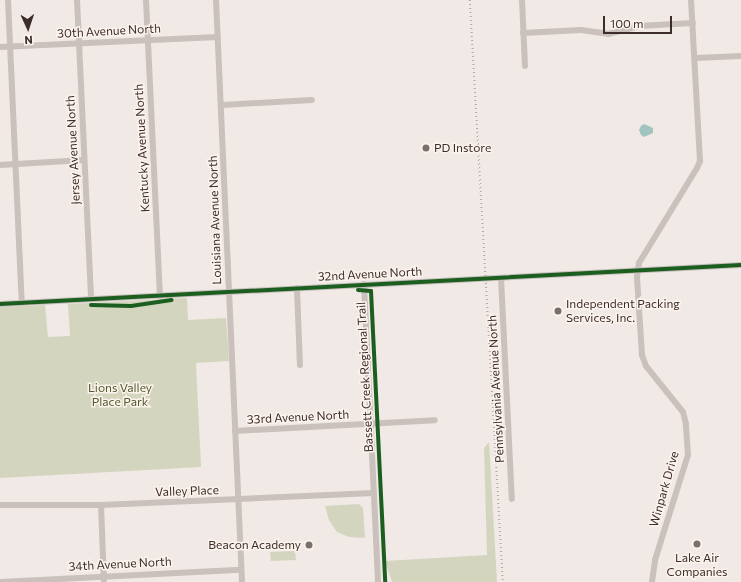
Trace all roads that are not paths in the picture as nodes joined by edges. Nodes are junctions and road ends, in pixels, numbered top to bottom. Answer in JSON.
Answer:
{"nodes":[{"id":1,"x":8,"y":0,"type":"edge"},
{"id":2,"x":77,"y":0,"type":"edge"},
{"id":3,"x":146,"y":0,"type":"edge"},
{"id":4,"x":216,"y":0,"type":"edge"},
{"id":5,"x":522,"y":0,"type":"edge"},
{"id":6,"x":692,"y":0,"type":"edge"},
{"id":7,"x":693,"y":23,"type":"junction"},
{"id":8,"x":523,"y":33,"type":"junction"},
{"id":9,"x":218,"y":37,"type":"junction"},
{"id":10,"x":148,"y":40,"type":"junction"},
{"id":11,"x":79,"y":43,"type":"junction"},
{"id":12,"x":10,"y":46,"type":"junction"},
{"id":13,"x":0,"y":47,"type":"edge"},
{"id":14,"x":741,"y":56,"type":"edge"},
{"id":15,"x":695,"y":58,"type":"junction"},
{"id":16,"x":525,"y":66,"type":"dead end"},
{"id":17,"x":312,"y":100,"type":"dead end"},
{"id":18,"x":222,"y":105,"type":"junction"},
{"id":19,"x":84,"y":160,"type":"junction"},
{"id":20,"x":16,"y":164,"type":"junction"},
{"id":21,"x":0,"y":165,"type":"edge"},
{"id":22,"x":741,"y":265,"type":"edge"},
{"id":23,"x":638,"y":270,"type":"junction"},
{"id":24,"x":501,"y":278,"type":"junction"},
{"id":25,"x":364,"y":284,"type":"junction"},
{"id":26,"x":297,"y":288,"type":"junction"},
{"id":27,"x":229,"y":292,"type":"junction"},
{"id":28,"x":160,"y":296,"type":"junction"},
{"id":29,"x":91,"y":299,"type":"junction"},
{"id":30,"x":22,"y":303,"type":"junction"},
{"id":31,"x":0,"y":304,"type":"edge"},
{"id":32,"x":300,"y":365,"type":"dead end"},
{"id":33,"x":435,"y":420,"type":"dead end"},
{"id":34,"x":371,"y":424,"type":"junction"},
{"id":35,"x":235,"y":431,"type":"junction"},
{"id":36,"x":374,"y":493,"type":"junction"},
{"id":37,"x":512,"y":499,"type":"dead end"},
{"id":38,"x":238,"y":500,"type":"junction"},
{"id":39,"x":0,"y":505,"type":"edge"},
{"id":40,"x":101,"y":505,"type":"junction"},
{"id":41,"x":241,"y":570,"type":"junction"},
{"id":42,"x":104,"y":579,"type":"edge"},
{"id":43,"x":0,"y":582,"type":"edge"},
{"id":44,"x":242,"y":582,"type":"edge"},
{"id":45,"x":378,"y":582,"type":"edge"},
{"id":46,"x":652,"y":582,"type":"edge"}],
"edges":[{"from":1,"to":12,"type":"street"},
{"from":2,"to":11,"type":"street","name":"Jersey Avenue North"},
{"from":3,"to":10,"type":"street","name":"Kentucky Avenue North"},
{"from":4,"to":9,"type":"street","name":"Louisiana Avenue North"},
{"from":5,"to":8,"type":"street"},
{"from":6,"to":7,"type":"street"},
{"from":7,"to":8,"type":"street"},
{"from":7,"to":15,"type":"street"},
{"from":8,"to":16,"type":"street"},
{"from":9,"to":10,"type":"street","name":"30th Avenue North"},
{"from":9,"to":18,"type":"street","name":"Louisiana Avenue North"},
{"from":10,"to":11,"type":"street","name":"30th Avenue North"},
{"from":10,"to":28,"type":"street","name":"Kentucky Avenue North"},
{"from":11,"to":12,"type":"street","name":"30th Avenue North"},
{"from":11,"to":19,"type":"street","name":"Jersey Avenue North"},
{"from":12,"to":13,"type":"street","name":"30th Avenue North"},
{"from":12,"to":20,"type":"street"},
{"from":14,"to":15,"type":"street"},
{"from":15,"to":23,"type":"street"},
{"from":17,"to":18,"type":"street"},
{"from":18,"to":27,"type":"street","name":"Louisiana Avenue North"},
{"from":19,"to":20,"type":"street"},
{"from":19,"to":29,"type":"street","name":"Jersey Avenue North"},
{"from":20,"to":21,"type":"street"},
{"from":20,"to":30,"type":"street"},
{"from":22,"to":23,"type":"street","name":"32nd Avenue North"},
{"from":23,"to":24,"type":"street","name":"32nd Avenue North"},
{"from":23,"to":46,"type":"street","name":"Winpark Drive"},
{"from":24,"to":25,"type":"street","name":"32nd Avenue North"},
{"from":24,"to":37,"type":"street","name":"Pennsylvania Avenue North"},
{"from":25,"to":26,"type":"street","name":"32nd Avenue North"},
{"from":25,"to":34,"type":"street"},
{"from":26,"to":27,"type":"street","name":"32nd Avenue North"},
{"from":26,"to":32,"type":"street"},
{"from":27,"to":28,"type":"street","name":"32nd Avenue North"},
{"from":27,"to":35,"type":"street","name":"Louisiana Avenue North"},
{"from":28,"to":29,"type":"street","name":"32nd Avenue North"},
{"from":29,"to":30,"type":"street","name":"32nd Avenue North"},
{"from":30,"to":31,"type":"street","name":"32nd Avenue North"},
{"from":33,"to":34,"type":"street","name":"33rd Avenue North"},
{"from":34,"to":35,"type":"street","name":"33rd Avenue North"},
{"from":34,"to":36,"type":"street"},
{"from":35,"to":38,"type":"street","name":"Louisiana Avenue North"},
{"from":36,"to":38,"type":"street","name":"Valley Place"},
{"from":36,"to":45,"type":"street"},
{"from":38,"to":40,"type":"street","name":"Valley Place"},
{"from":38,"to":41,"type":"street","name":"Louisiana Avenue North"},
{"from":39,"to":40,"type":"street","name":"Valley Place"},
{"from":40,"to":42,"type":"street"},
{"from":41,"to":42,"type":"street","name":"34th Avenue North"},
{"from":41,"to":44,"type":"street","name":"Louisiana Avenue North"},
{"from":42,"to":43,"type":"street","name":"34th Avenue North"}]}
